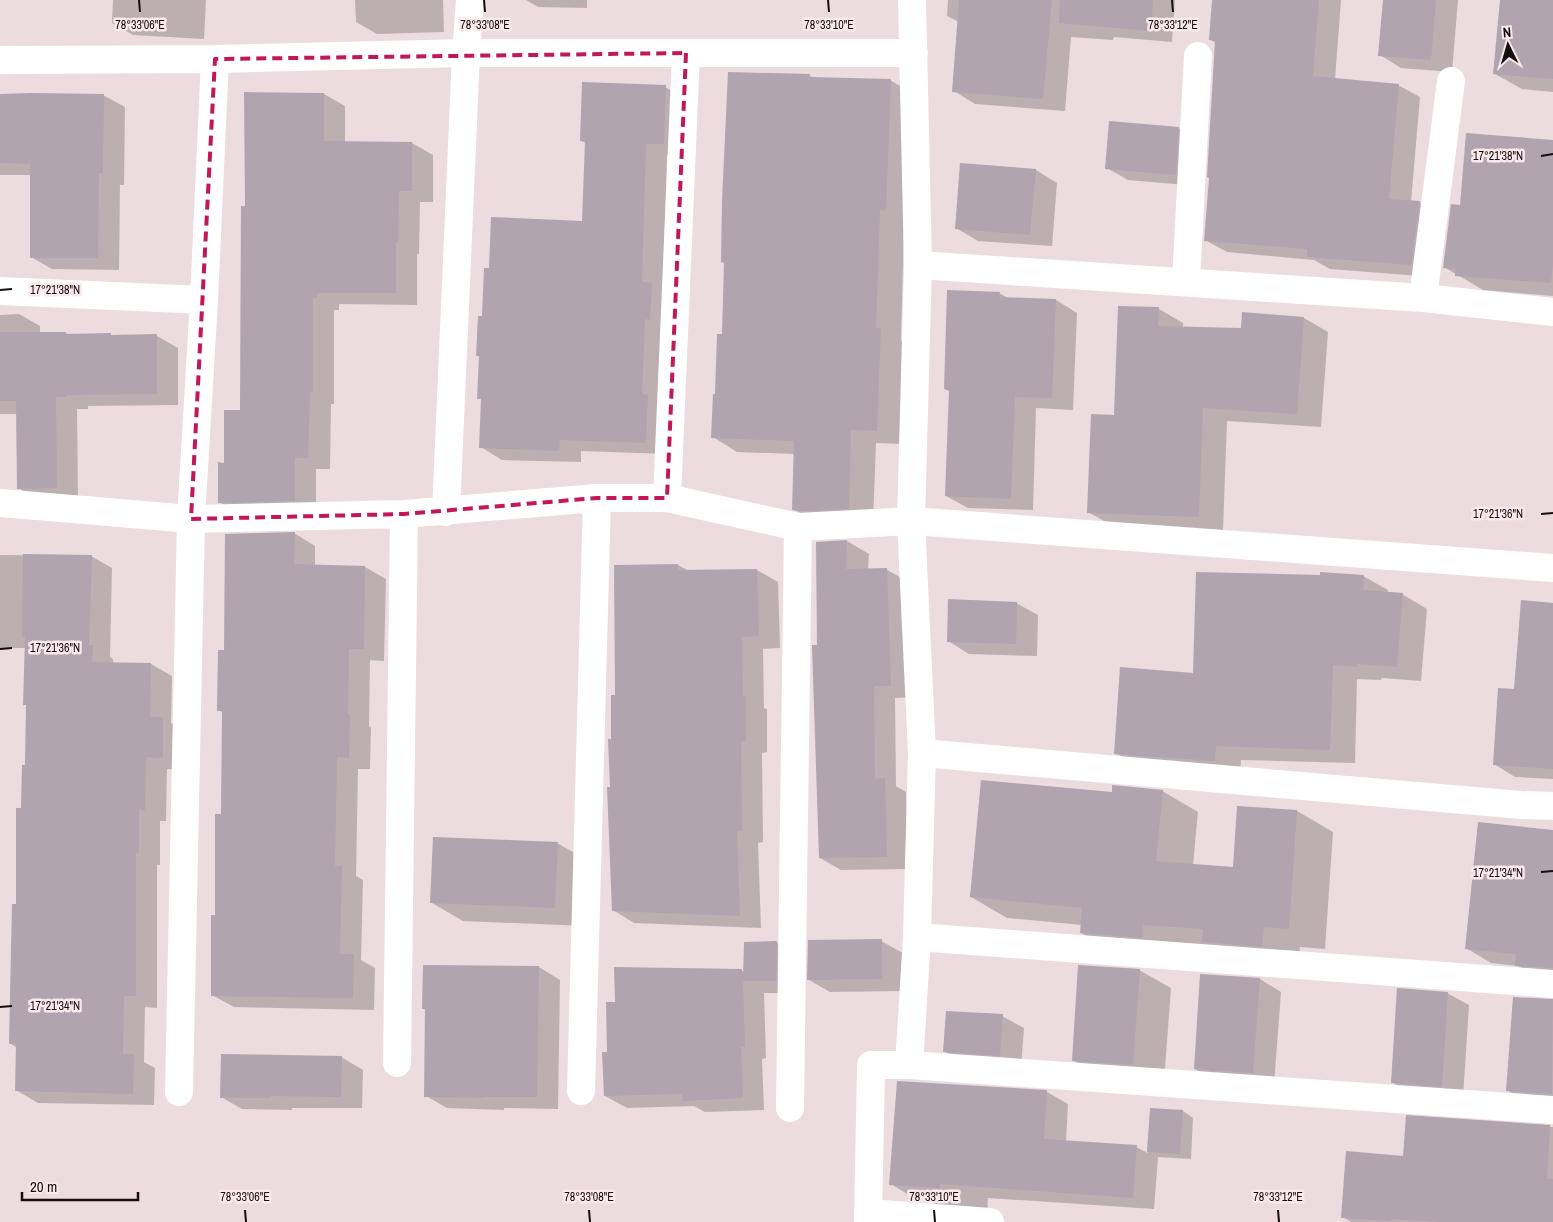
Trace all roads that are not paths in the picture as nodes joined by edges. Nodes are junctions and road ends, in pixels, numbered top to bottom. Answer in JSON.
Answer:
{"nodes":[{"id":1,"x":470,"y":0,"type":"edge"},
{"id":2,"x":912,"y":0,"type":"edge"},
{"id":3,"x":466,"y":53,"type":"junction"},
{"id":4,"x":686,"y":53,"type":"junction"},
{"id":5,"x":914,"y":53,"type":"junction"},
{"id":6,"x":1198,"y":56,"type":"dead end"},
{"id":7,"x":215,"y":59,"type":"junction"},
{"id":8,"x":0,"y":60,"type":"edge"},
{"id":9,"x":1451,"y":81,"type":"dead end"},
{"id":10,"x":918,"y":264,"type":"junction"},
{"id":11,"x":1186,"y":281,"type":"junction"},
{"id":12,"x":0,"y":291,"type":"edge"},
{"id":13,"x":1422,"y":298,"type":"junction"},
{"id":14,"x":204,"y":300,"type":"junction"},
{"id":15,"x":1553,"y":312,"type":"edge"},
{"id":16,"x":597,"y":498,"type":"junction"},
{"id":17,"x":667,"y":498,"type":"junction"},
{"id":18,"x":0,"y":503,"type":"edge"},
{"id":19,"x":446,"y":512,"type":"junction"},
{"id":20,"x":404,"y":514,"type":"junction"},
{"id":21,"x":191,"y":519,"type":"junction"},
{"id":22,"x":911,"y":521,"type":"junction"},
{"id":23,"x":798,"y":527,"type":"junction"},
{"id":24,"x":1553,"y":568,"type":"edge"},
{"id":25,"x":922,"y":753,"type":"junction"},
{"id":26,"x":1553,"y":806,"type":"edge"},
{"id":27,"x":917,"y":937,"type":"junction"},
{"id":28,"x":1553,"y":984,"type":"edge"},
{"id":29,"x":397,"y":1063,"type":"dead end"},
{"id":30,"x":909,"y":1065,"type":"junction"},
{"id":31,"x":581,"y":1091,"type":"dead end"},
{"id":32,"x":179,"y":1092,"type":"dead end"},
{"id":33,"x":790,"y":1108,"type":"dead end"},
{"id":34,"x":1553,"y":1110,"type":"edge"},
{"id":35,"x":868,"y":1218,"type":"edge"},
{"id":36,"x":990,"y":1222,"type":"edge"}],
"edges":[{"from":1,"to":3,"type":"street"},
{"from":2,"to":5,"type":"street"},
{"from":3,"to":4,"type":"street"},
{"from":3,"to":7,"type":"street"},
{"from":3,"to":19,"type":"street"},
{"from":4,"to":5,"type":"street"},
{"from":4,"to":17,"type":"street"},
{"from":5,"to":10,"type":"street"},
{"from":6,"to":11,"type":"street"},
{"from":7,"to":8,"type":"street"},
{"from":7,"to":14,"type":"street"},
{"from":9,"to":13,"type":"street"},
{"from":10,"to":11,"type":"street"},
{"from":10,"to":22,"type":"street"},
{"from":11,"to":13,"type":"street"},
{"from":12,"to":14,"type":"street"},
{"from":13,"to":15,"type":"street"},
{"from":14,"to":21,"type":"street"},
{"from":16,"to":17,"type":"street"},
{"from":16,"to":19,"type":"street"},
{"from":16,"to":31,"type":"street"},
{"from":17,"to":23,"type":"street"},
{"from":18,"to":21,"type":"street"},
{"from":19,"to":20,"type":"street"},
{"from":20,"to":21,"type":"street"},
{"from":20,"to":29,"type":"street"},
{"from":21,"to":32,"type":"street"},
{"from":22,"to":23,"type":"street"},
{"from":22,"to":24,"type":"street"},
{"from":22,"to":25,"type":"street"},
{"from":23,"to":33,"type":"street"},
{"from":25,"to":26,"type":"street"},
{"from":25,"to":27,"type":"street"},
{"from":27,"to":28,"type":"street"},
{"from":27,"to":30,"type":"street"},
{"from":30,"to":34,"type":"street"},
{"from":30,"to":35,"type":"street"},
{"from":35,"to":36,"type":"street"}]}
